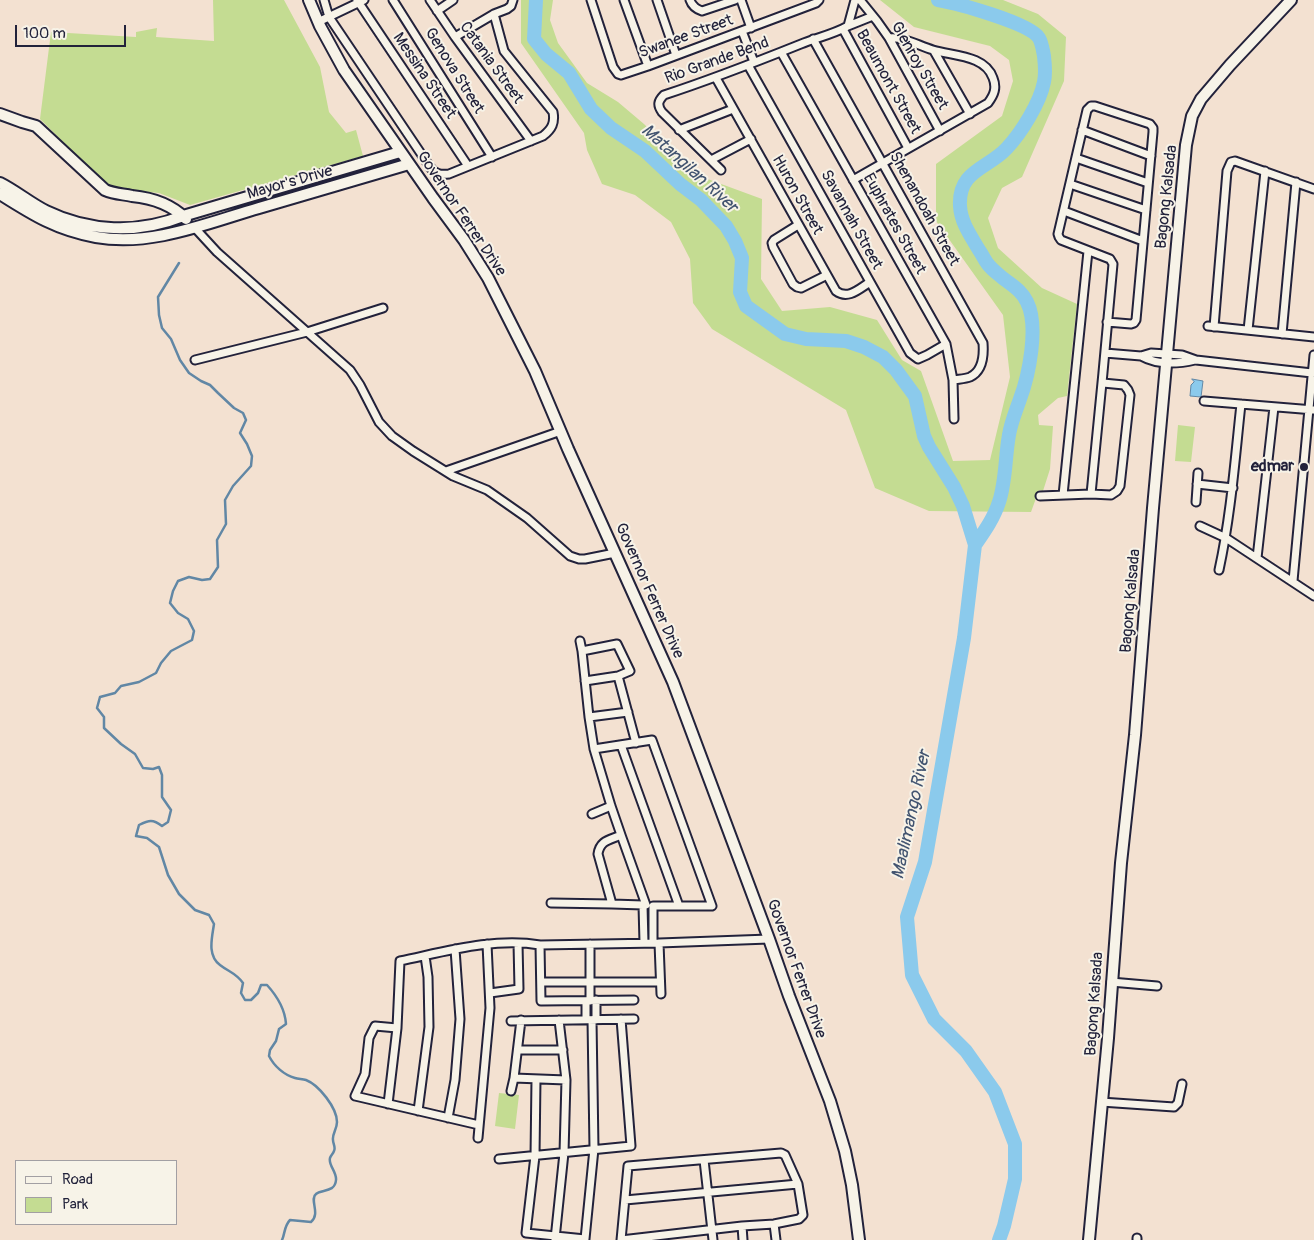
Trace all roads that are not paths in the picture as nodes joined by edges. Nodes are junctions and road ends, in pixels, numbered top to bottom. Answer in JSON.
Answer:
{"nodes":[{"id":1,"x":309,"y":0,"type":"edge"},
{"id":2,"x":324,"y":0,"type":"edge"},
{"id":3,"x":393,"y":0,"type":"edge"},
{"id":4,"x":430,"y":0,"type":"edge"},
{"id":5,"x":454,"y":0,"type":"edge"},
{"id":6,"x":513,"y":0,"type":"edge"},
{"id":7,"x":591,"y":0,"type":"edge"},
{"id":8,"x":624,"y":0,"type":"edge"},
{"id":9,"x":657,"y":0,"type":"edge"},
{"id":10,"x":690,"y":0,"type":"edge"},
{"id":11,"x":735,"y":0,"type":"edge"},
{"id":12,"x":740,"y":0,"type":"edge"},
{"id":13,"x":819,"y":0,"type":"edge"},
{"id":14,"x":855,"y":0,"type":"edge"},
{"id":15,"x":860,"y":0,"type":"edge"},
{"id":16,"x":1291,"y":0,"type":"edge"},
{"id":17,"x":360,"y":1,"type":"edge"},
{"id":18,"x":724,"y":2,"type":"edge"},
{"id":19,"x":437,"y":11,"type":"junction"},
{"id":20,"x":494,"y":14,"type":"junction"},
{"id":21,"x":873,"y":16,"type":"junction"},
{"id":22,"x":329,"y":17,"type":"junction"},
{"id":23,"x":318,"y":22,"type":"junction"},
{"id":24,"x":751,"y":28,"type":"junction"},
{"id":25,"x":845,"y":28,"type":"junction"},
{"id":26,"x":742,"y":31,"type":"junction"},
{"id":27,"x":455,"y":37,"type":"junction"},
{"id":28,"x":889,"y":38,"type":"junction"},
{"id":29,"x":813,"y":39,"type":"junction"},
{"id":30,"x":934,"y":51,"type":"junction"},
{"id":31,"x":781,"y":52,"type":"junction"},
{"id":32,"x":676,"y":55,"type":"junction"},
{"id":33,"x":751,"y":64,"type":"junction"},
{"id":34,"x":648,"y":66,"type":"junction"},
{"id":35,"x":716,"y":78,"type":"junction"},
{"id":36,"x":733,"y":109,"type":"junction"},
{"id":37,"x":0,"y":114,"type":"edge"},
{"id":38,"x":970,"y":114,"type":"junction"},
{"id":39,"x":679,"y":130,"type":"junction"},
{"id":40,"x":940,"y":130,"type":"junction"},
{"id":41,"x":1082,"y":130,"type":"junction"},
{"id":42,"x":751,"y":139,"type":"junction"},
{"id":43,"x":532,"y":141,"type":"junction"},
{"id":44,"x":908,"y":148,"type":"junction"},
{"id":45,"x":400,"y":152,"type":"junction"},
{"id":46,"x":1151,"y":156,"type":"junction"},
{"id":47,"x":492,"y":157,"type":"junction"},
{"id":48,"x":1076,"y":158,"type":"junction"},
{"id":49,"x":711,"y":160,"type":"junction"},
{"id":50,"x":882,"y":163,"type":"junction"},
{"id":51,"x":409,"y":164,"type":"junction"},
{"id":52,"x":468,"y":166,"type":"junction"},
{"id":53,"x":721,"y":170,"type":"dead end"},
{"id":54,"x":1265,"y":171,"type":"junction"},
{"id":55,"x":853,"y":180,"type":"junction"},
{"id":56,"x":1296,"y":182,"type":"junction"},
{"id":57,"x":0,"y":183,"type":"edge"},
{"id":58,"x":1148,"y":183,"type":"junction"},
{"id":59,"x":1070,"y":184,"type":"junction"},
{"id":60,"x":1314,"y":189,"type":"edge"},
{"id":61,"x":0,"y":194,"type":"edge"},
{"id":62,"x":1146,"y":210,"type":"junction"},
{"id":63,"x":1064,"y":211,"type":"junction"},
{"id":64,"x":183,"y":216,"type":"junction"},
{"id":65,"x":798,"y":225,"type":"junction"},
{"id":66,"x":194,"y":227,"type":"junction"},
{"id":67,"x":1143,"y":241,"type":"junction"},
{"id":68,"x":1088,"y":251,"type":"junction"},
{"id":69,"x":827,"y":275,"type":"junction"},
{"id":70,"x":870,"y":282,"type":"junction"},
{"id":71,"x":383,"y":308,"type":"dead end"},
{"id":72,"x":1107,"y":322,"type":"junction"},
{"id":73,"x":1248,"y":330,"type":"junction"},
{"id":74,"x":306,"y":332,"type":"junction"},
{"id":75,"x":1282,"y":334,"type":"junction"},
{"id":76,"x":1314,"y":336,"type":"edge"},
{"id":77,"x":946,"y":344,"type":"junction"},
{"id":78,"x":1105,"y":353,"type":"junction"},
{"id":79,"x":1314,"y":355,"type":"edge"},
{"id":80,"x":1167,"y":358,"type":"junction"},
{"id":81,"x":196,"y":360,"type":"dead end"},
{"id":82,"x":1312,"y":373,"type":"junction"},
{"id":83,"x":953,"y":380,"type":"junction"},
{"id":84,"x":1103,"y":383,"type":"junction"},
{"id":85,"x":1204,"y":400,"type":"dead end"},
{"id":86,"x":1241,"y":404,"type":"junction"},
{"id":87,"x":1274,"y":407,"type":"junction"},
{"id":88,"x":1311,"y":410,"type":"edge"},
{"id":89,"x":954,"y":419,"type":"dead end"},
{"id":90,"x":561,"y":432,"type":"junction"},
{"id":91,"x":446,"y":471,"type":"junction"},
{"id":92,"x":1198,"y":473,"type":"dead end"},
{"id":93,"x":1197,"y":484,"type":"junction"},
{"id":94,"x":1233,"y":488,"type":"junction"},
{"id":95,"x":1091,"y":494,"type":"junction"},
{"id":96,"x":1062,"y":495,"type":"junction"},
{"id":97,"x":1040,"y":496,"type":"dead end"},
{"id":98,"x":1196,"y":502,"type":"dead end"},
{"id":99,"x":1200,"y":526,"type":"dead end"},
{"id":100,"x":1226,"y":538,"type":"junction"},
{"id":101,"x":615,"y":553,"type":"junction"},
{"id":102,"x":1258,"y":558,"type":"junction"},
{"id":103,"x":1219,"y":570,"type":"dead end"},
{"id":104,"x":1293,"y":581,"type":"junction"},
{"id":105,"x":1314,"y":596,"type":"edge"},
{"id":106,"x":580,"y":640,"type":"dead end"},
{"id":107,"x":582,"y":651,"type":"junction"},
{"id":108,"x":618,"y":676,"type":"junction"},
{"id":109,"x":585,"y":681,"type":"junction"},
{"id":110,"x":628,"y":712,"type":"junction"},
{"id":111,"x":589,"y":717,"type":"junction"},
{"id":112,"x":636,"y":743,"type":"junction"},
{"id":113,"x":621,"y":745,"type":"junction"},
{"id":114,"x":594,"y":748,"type":"junction"},
{"id":115,"x":611,"y":806,"type":"junction"},
{"id":116,"x":592,"y":814,"type":"dead end"},
{"id":117,"x":621,"y":835,"type":"junction"},
{"id":118,"x":551,"y":903,"type":"dead end"},
{"id":119,"x":612,"y":904,"type":"junction"},
{"id":120,"x":647,"y":906,"type":"junction"},
{"id":121,"x":680,"y":906,"type":"junction"},
{"id":122,"x":769,"y":939,"type":"junction"},
{"id":123,"x":518,"y":943,"type":"junction"},
{"id":124,"x":644,"y":943,"type":"junction"},
{"id":125,"x":656,"y":943,"type":"junction"},
{"id":126,"x":487,"y":944,"type":"junction"},
{"id":127,"x":590,"y":944,"type":"junction"},
{"id":128,"x":540,"y":945,"type":"junction"},
{"id":129,"x":455,"y":949,"type":"junction"},
{"id":130,"x":425,"y":956,"type":"junction"},
{"id":131,"x":541,"y":982,"type":"junction"},
{"id":132,"x":590,"y":982,"type":"junction"},
{"id":133,"x":660,"y":982,"type":"junction"},
{"id":134,"x":1111,"y":982,"type":"junction"},
{"id":135,"x":1157,"y":986,"type":"dead end"},
{"id":136,"x":490,"y":993,"type":"junction"},
{"id":137,"x":661,"y":994,"type":"dead end"},
{"id":138,"x":591,"y":1000,"type":"junction"},
{"id":139,"x":634,"y":1000,"type":"dead end"},
{"id":140,"x":634,"y":1018,"type":"dead end"},
{"id":141,"x":621,"y":1019,"type":"junction"},
{"id":142,"x":521,"y":1020,"type":"junction"},
{"id":143,"x":559,"y":1020,"type":"junction"},
{"id":144,"x":591,"y":1020,"type":"junction"},
{"id":145,"x":511,"y":1021,"type":"dead end"},
{"id":146,"x":397,"y":1028,"type":"junction"},
{"id":147,"x":518,"y":1050,"type":"junction"},
{"id":148,"x":562,"y":1050,"type":"junction"},
{"id":149,"x":514,"y":1078,"type":"junction"},
{"id":150,"x":536,"y":1079,"type":"junction"},
{"id":151,"x":566,"y":1080,"type":"junction"},
{"id":152,"x":1182,"y":1084,"type":"dead end"},
{"id":153,"x":511,"y":1091,"type":"dead end"},
{"id":154,"x":1101,"y":1102,"type":"junction"},
{"id":155,"x":388,"y":1104,"type":"junction"},
{"id":156,"x":418,"y":1111,"type":"junction"},
{"id":157,"x":448,"y":1118,"type":"junction"},
{"id":158,"x":479,"y":1125,"type":"junction"},
{"id":159,"x":478,"y":1138,"type":"dead end"},
{"id":160,"x":594,"y":1149,"type":"junction"},
{"id":161,"x":564,"y":1152,"type":"junction"},
{"id":162,"x":534,"y":1156,"type":"junction"},
{"id":163,"x":499,"y":1159,"type":"dead end"},
{"id":164,"x":704,"y":1160,"type":"junction"},
{"id":165,"x":798,"y":1184,"type":"junction"},
{"id":166,"x":708,"y":1193,"type":"junction"},
{"id":167,"x":625,"y":1200,"type":"junction"},
{"id":168,"x":774,"y":1224,"type":"junction"},
{"id":169,"x":742,"y":1226,"type":"junction"},
{"id":170,"x":713,"y":1230,"type":"junction"},
{"id":171,"x":525,"y":1237,"type":"edge"},
{"id":172,"x":682,"y":1237,"type":"edge"},
{"id":173,"x":555,"y":1238,"type":"edge"},
{"id":174,"x":649,"y":1238,"type":"edge"},
{"id":175,"x":585,"y":1239,"type":"edge"},
{"id":176,"x":714,"y":1240,"type":"edge"},
{"id":177,"x":743,"y":1240,"type":"edge"},
{"id":178,"x":776,"y":1240,"type":"edge"},
{"id":179,"x":859,"y":1240,"type":"edge"},
{"id":180,"x":1089,"y":1240,"type":"edge"}],
"edges":[{"from":1,"to":23,"type":"street","name":"Governor Ferrer Drive"},
{"from":2,"to":22,"type":"street"},
{"from":3,"to":47,"type":"street","name":"Genova Street"},
{"from":4,"to":19,"type":"street","name":"Catania Street"},
{"from":5,"to":19,"type":"street"},
{"from":6,"to":20,"type":"street"},
{"from":7,"to":34,"type":"street","name":"Swanee Street"},
{"from":8,"to":34,"type":"street"},
{"from":9,"to":32,"type":"street"},
{"from":10,"to":18,"type":"street"},
{"from":11,"to":18,"type":"street"},
{"from":12,"to":24,"type":"street"},
{"from":13,"to":24,"type":"street","name":"Swanee Street"},
{"from":14,"to":25,"type":"street"},
{"from":15,"to":21,"type":"street"},
{"from":16,"to":80,"type":"street","name":"Bagong Kalsada"},
{"from":17,"to":22,"type":"street"},
{"from":17,"to":52,"type":"street","name":"Messina Street"},
{"from":19,"to":27,"type":"street","name":"Catania Street"},
{"from":20,"to":27,"type":"street"},
{"from":20,"to":43,"type":"street"},
{"from":21,"to":25,"type":"street","name":"Rio Grande Bend"},
{"from":21,"to":28,"type":"street","name":"Glenroy Street"},
{"from":22,"to":23,"type":"street"},
{"from":22,"to":52,"type":"street"},
{"from":23,"to":45,"type":"street","name":"Governor Ferrer Drive"},
{"from":24,"to":26,"type":"street","name":"Swanee Street"},
{"from":25,"to":29,"type":"street","name":"Rio Grande Bend"},
{"from":25,"to":44,"type":"street","name":"Beaumont Street"},
{"from":26,"to":32,"type":"street","name":"Swanee Street"},
{"from":26,"to":33,"type":"street","name":"Savannah Street"},
{"from":27,"to":43,"type":"street","name":"Catania Street"},
{"from":28,"to":30,"type":"street"},
{"from":28,"to":40,"type":"street","name":"Glenroy Street"},
{"from":29,"to":31,"type":"street","name":"Rio Grande Bend"},
{"from":29,"to":50,"type":"street","name":"Shenandoah Street"},
{"from":30,"to":38,"type":"street"},
{"from":30,"to":38,"type":"street"},
{"from":31,"to":33,"type":"street","name":"Rio Grande Bend"},
{"from":31,"to":55,"type":"street","name":"Euphrates Street"},
{"from":32,"to":34,"type":"street","name":"Swanee Street"},
{"from":33,"to":35,"type":"street","name":"Rio Grande Bend"},
{"from":33,"to":70,"type":"street","name":"Savannah Street"},
{"from":35,"to":36,"type":"street","name":"Huron Street"},
{"from":35,"to":39,"type":"street","name":"Rio Grande Bend"},
{"from":36,"to":39,"type":"street"},
{"from":36,"to":42,"type":"street","name":"Huron Street"},
{"from":37,"to":64,"type":"street"},
{"from":38,"to":40,"type":"street"},
{"from":39,"to":49,"type":"street","name":"Rio Grande Bend"},
{"from":40,"to":44,"type":"street"},
{"from":41,"to":46,"type":"street"},
{"from":41,"to":46,"type":"street"},
{"from":41,"to":48,"type":"street"},
{"from":42,"to":49,"type":"street"},
{"from":42,"to":65,"type":"street","name":"Huron Street"},
{"from":43,"to":47,"type":"street"},
{"from":44,"to":50,"type":"street"},
{"from":45,"to":51,"type":"street","name":"Governor Ferrer Drive"},
{"from":45,"to":64,"type":"street","name":"Mayor's Drive"},
{"from":46,"to":58,"type":"street"},
{"from":47,"to":52,"type":"street"},
{"from":48,"to":58,"type":"street"},
{"from":48,"to":59,"type":"street"},
{"from":49,"to":53,"type":"street","name":"Rio Grande Bend"},
{"from":50,"to":55,"type":"street"},
{"from":50,"to":83,"type":"street","name":"Shenandoah Street"},
{"from":51,"to":66,"type":"street","name":"Mayor's Drive"},
{"from":51,"to":90,"type":"street","name":"Governor Ferrer Drive"},
{"from":54,"to":56,"type":"street"},
{"from":54,"to":73,"type":"street"},
{"from":54,"to":73,"type":"street"},
{"from":55,"to":77,"type":"street","name":"Euphrates Street"},
{"from":56,"to":60,"type":"street"},
{"from":56,"to":75,"type":"street"},
{"from":57,"to":64,"type":"street","name":"Mayor's Drive"},
{"from":58,"to":62,"type":"street"},
{"from":59,"to":62,"type":"street"},
{"from":59,"to":63,"type":"street"},
{"from":61,"to":66,"type":"street","name":"Mayor's Drive"},
{"from":62,"to":67,"type":"street"},
{"from":63,"to":67,"type":"street"},
{"from":63,"to":68,"type":"street"},
{"from":64,"to":66,"type":"street"},
{"from":65,"to":69,"type":"street","name":"Huron Street"},
{"from":65,"to":69,"type":"street"},
{"from":66,"to":74,"type":"street"},
{"from":67,"to":72,"type":"street"},
{"from":68,"to":72,"type":"street"},
{"from":68,"to":96,"type":"street"},
{"from":69,"to":70,"type":"street","name":"Huron Street"},
{"from":70,"to":77,"type":"street","name":"Savannah Street"},
{"from":71,"to":74,"type":"street"},
{"from":72,"to":78,"type":"street"},
{"from":73,"to":75,"type":"street"},
{"from":74,"to":81,"type":"street"},
{"from":74,"to":91,"type":"street"},
{"from":75,"to":76,"type":"street"},
{"from":77,"to":83,"type":"street","name":"Euphrates Street"},
{"from":78,"to":80,"type":"street"},
{"from":78,"to":84,"type":"street"},
{"from":79,"to":82,"type":"street"},
{"from":80,"to":82,"type":"street"},
{"from":80,"to":134,"type":"street","name":"Bagong Kalsada"},
{"from":82,"to":88,"type":"street"},
{"from":83,"to":89,"type":"street","name":"Euphrates Street"},
{"from":84,"to":95,"type":"street"},
{"from":84,"to":95,"type":"street"},
{"from":85,"to":86,"type":"street"},
{"from":86,"to":87,"type":"street"},
{"from":86,"to":94,"type":"street"},
{"from":87,"to":88,"type":"street"},
{"from":87,"to":102,"type":"street"},
{"from":88,"to":104,"type":"street"},
{"from":90,"to":91,"type":"street"},
{"from":90,"to":101,"type":"street","name":"Governor Ferrer Drive"},
{"from":91,"to":101,"type":"street"},
{"from":92,"to":93,"type":"street"},
{"from":93,"to":94,"type":"street"},
{"from":93,"to":98,"type":"street"},
{"from":94,"to":100,"type":"street"},
{"from":95,"to":96,"type":"street"},
{"from":96,"to":97,"type":"street"},
{"from":99,"to":100,"type":"street"},
{"from":100,"to":102,"type":"street"},
{"from":100,"to":103,"type":"street"},
{"from":101,"to":122,"type":"street","name":"Governor Ferrer Drive"},
{"from":102,"to":104,"type":"street"},
{"from":104,"to":105,"type":"street"},
{"from":106,"to":107,"type":"street"},
{"from":107,"to":108,"type":"street"},
{"from":107,"to":109,"type":"street"},
{"from":108,"to":109,"type":"street"},
{"from":108,"to":110,"type":"street"},
{"from":109,"to":111,"type":"street"},
{"from":110,"to":111,"type":"street"},
{"from":110,"to":112,"type":"street"},
{"from":111,"to":114,"type":"street"},
{"from":112,"to":113,"type":"street"},
{"from":112,"to":121,"type":"street"},
{"from":113,"to":114,"type":"street"},
{"from":113,"to":121,"type":"street"},
{"from":114,"to":115,"type":"street"},
{"from":115,"to":116,"type":"street"},
{"from":115,"to":117,"type":"street"},
{"from":117,"to":119,"type":"street"},
{"from":117,"to":120,"type":"street"},
{"from":118,"to":119,"type":"street"},
{"from":119,"to":120,"type":"street"},
{"from":120,"to":121,"type":"street"},
{"from":120,"to":124,"type":"street"},
{"from":120,"to":125,"type":"street"},
{"from":122,"to":125,"type":"street"},
{"from":122,"to":179,"type":"street","name":"Governor Ferrer Drive"},
{"from":123,"to":126,"type":"street"},
{"from":123,"to":128,"type":"street"},
{"from":123,"to":136,"type":"street"},
{"from":124,"to":125,"type":"street"},
{"from":124,"to":127,"type":"street"},
{"from":125,"to":133,"type":"street"},
{"from":126,"to":129,"type":"street"},
{"from":126,"to":136,"type":"street"},
{"from":127,"to":128,"type":"street"},
{"from":127,"to":132,"type":"street"},
{"from":128,"to":131,"type":"street"},
{"from":129,"to":130,"type":"street"},
{"from":129,"to":157,"type":"street"},
{"from":130,"to":146,"type":"street"},
{"from":130,"to":156,"type":"street"},
{"from":131,"to":132,"type":"street"},
{"from":131,"to":138,"type":"street"},
{"from":132,"to":133,"type":"street"},
{"from":132,"to":138,"type":"street"},
{"from":133,"to":137,"type":"street"},
{"from":134,"to":135,"type":"street"},
{"from":134,"to":154,"type":"street","name":"Bagong Kalsada"},
{"from":136,"to":158,"type":"street"},
{"from":138,"to":139,"type":"street"},
{"from":138,"to":144,"type":"street"},
{"from":140,"to":141,"type":"street"},
{"from":141,"to":144,"type":"street"},
{"from":141,"to":160,"type":"street"},
{"from":142,"to":143,"type":"street"},
{"from":142,"to":145,"type":"street"},
{"from":142,"to":147,"type":"street"},
{"from":143,"to":144,"type":"street"},
{"from":143,"to":148,"type":"street"},
{"from":144,"to":160,"type":"street"},
{"from":146,"to":155,"type":"street"},
{"from":146,"to":155,"type":"street"},
{"from":147,"to":148,"type":"street"},
{"from":147,"to":149,"type":"street"},
{"from":148,"to":151,"type":"street"},
{"from":149,"to":150,"type":"street"},
{"from":149,"to":153,"type":"street"},
{"from":150,"to":151,"type":"street"},
{"from":150,"to":162,"type":"street"},
{"from":151,"to":161,"type":"street"},
{"from":152,"to":154,"type":"street"},
{"from":154,"to":180,"type":"street","name":"Bagong Kalsada"},
{"from":155,"to":156,"type":"street"},
{"from":156,"to":157,"type":"street"},
{"from":157,"to":158,"type":"street"},
{"from":158,"to":159,"type":"street"},
{"from":160,"to":161,"type":"street"},
{"from":160,"to":175,"type":"street"},
{"from":161,"to":162,"type":"street"},
{"from":161,"to":173,"type":"street"},
{"from":162,"to":163,"type":"street"},
{"from":162,"to":171,"type":"street"},
{"from":164,"to":165,"type":"street"},
{"from":164,"to":166,"type":"street"},
{"from":164,"to":167,"type":"street"},
{"from":165,"to":166,"type":"street"},
{"from":165,"to":168,"type":"street"},
{"from":166,"to":167,"type":"street"},
{"from":166,"to":170,"type":"street"},
{"from":167,"to":174,"type":"street"},
{"from":168,"to":169,"type":"street"},
{"from":168,"to":178,"type":"street"},
{"from":169,"to":170,"type":"street"},
{"from":169,"to":177,"type":"street"},
{"from":170,"to":172,"type":"street"},
{"from":170,"to":176,"type":"street"},
{"from":171,"to":173,"type":"street"},
{"from":172,"to":174,"type":"street"},
{"from":173,"to":175,"type":"street"}]}
